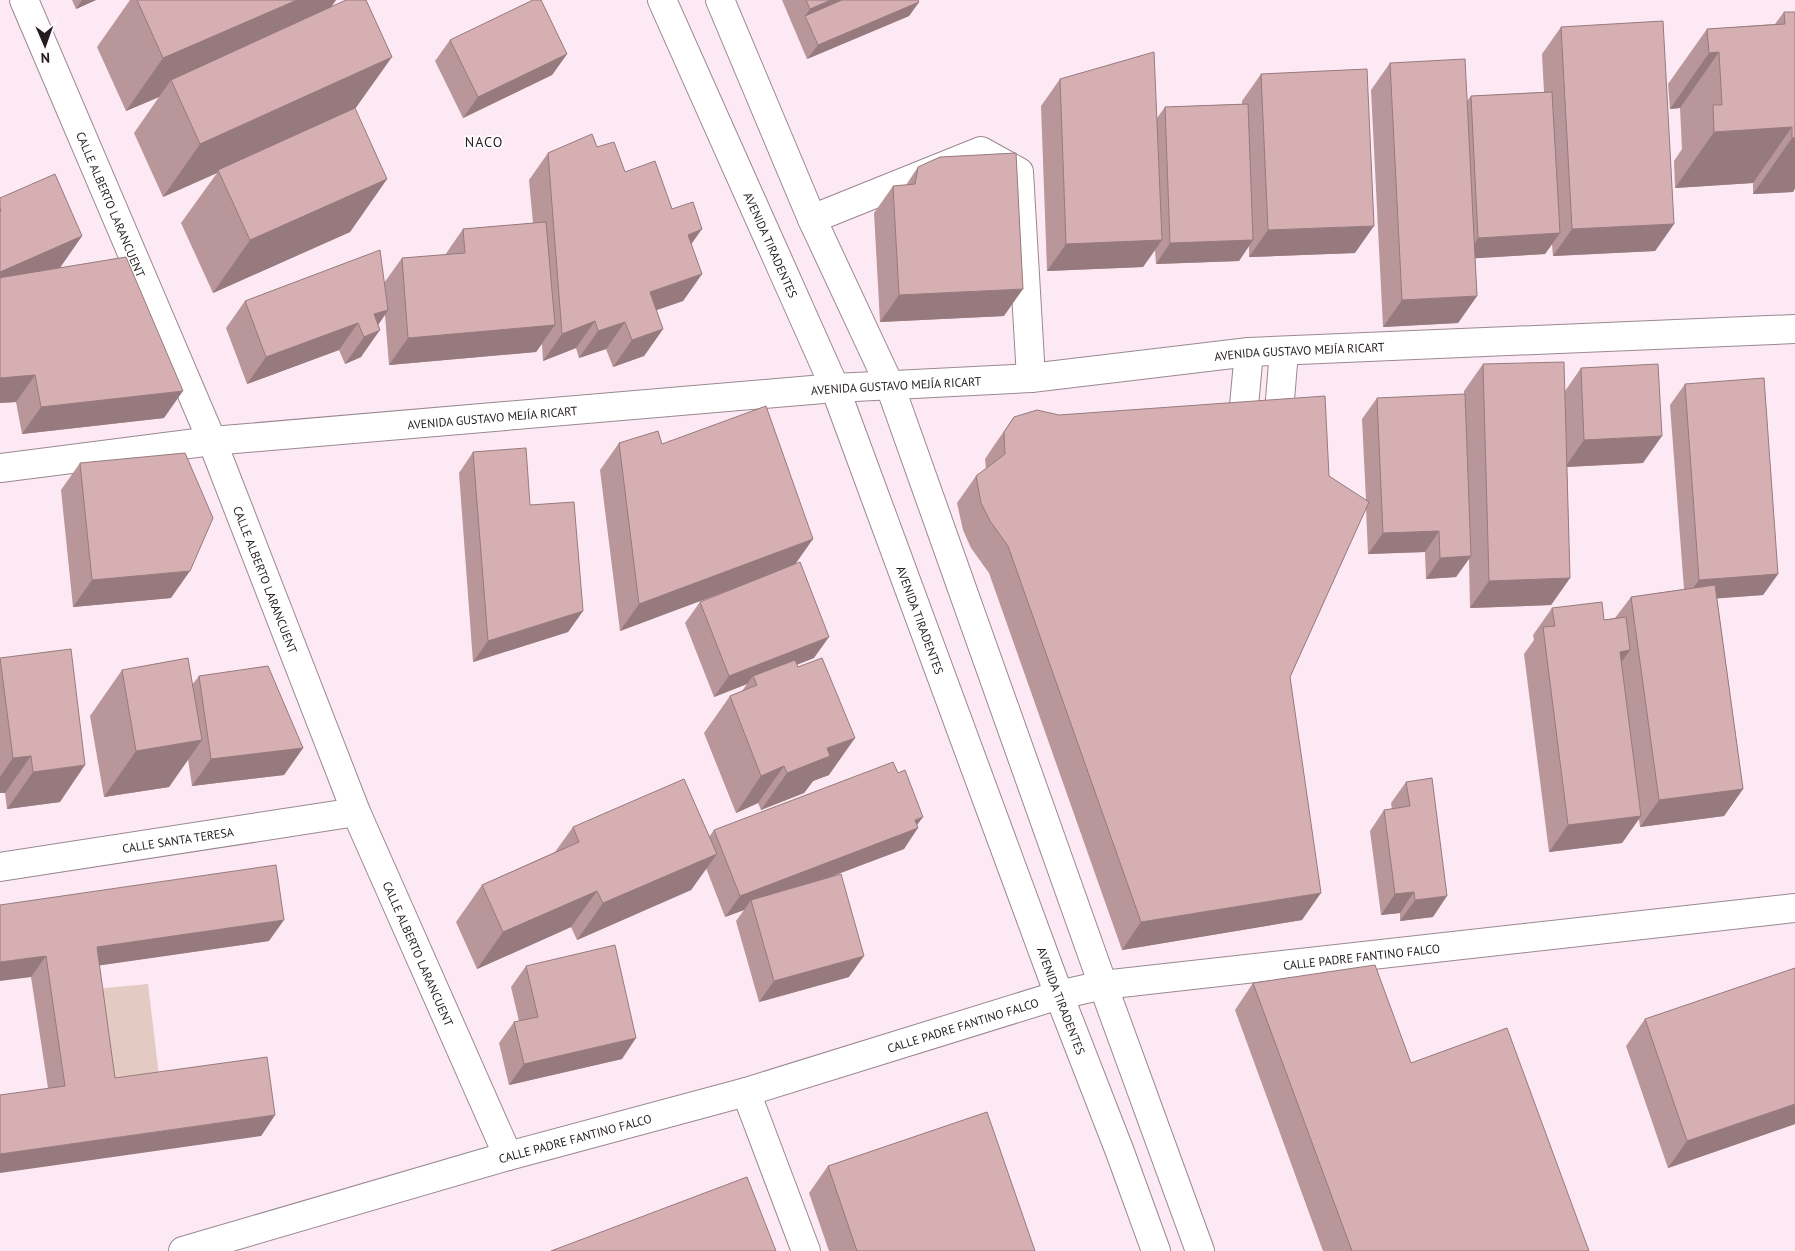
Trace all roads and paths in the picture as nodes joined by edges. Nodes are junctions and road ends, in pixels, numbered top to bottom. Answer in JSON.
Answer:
{"nodes":[{"id":1,"x":24,"y":0,"type":"edge"},
{"id":2,"x":662,"y":0,"type":"edge"},
{"id":3,"x":720,"y":0,"type":"edge"},
{"id":4,"x":812,"y":219,"type":"junction"},
{"id":5,"x":1795,"y":329,"type":"edge"},
{"id":6,"x":1284,"y":351,"type":"junction"},
{"id":7,"x":1249,"y":352,"type":"junction"},
{"id":8,"x":1031,"y":378,"type":"junction"},
{"id":9,"x":890,"y":386,"type":"junction"},
{"id":10,"x":835,"y":388,"type":"junction"},
{"id":11,"x":1278,"y":424,"type":"edge"},
{"id":12,"x":1242,"y":427,"type":"edge"},
{"id":13,"x":212,"y":441,"type":"junction"},
{"id":14,"x":0,"y":468,"type":"edge"},
{"id":15,"x":356,"y":812,"type":"junction"},
{"id":16,"x":0,"y":867,"type":"edge"},
{"id":17,"x":1795,"y":908,"type":"edge"},
{"id":18,"x":1102,"y":985,"type":"junction"},
{"id":19,"x":1059,"y":995,"type":"junction"},
{"id":20,"x":746,"y":1092,"type":"junction"},
{"id":21,"x":508,"y":1156,"type":"junction"},
{"id":22,"x":211,"y":1247,"type":"edge"},
{"id":23,"x":183,"y":1251,"type":"edge"},
{"id":24,"x":806,"y":1251,"type":"edge"},
{"id":25,"x":1156,"y":1251,"type":"edge"},
{"id":26,"x":1200,"y":1251,"type":"edge"}],
"edges":[{"from":1,"to":13,"type":"street","name":"CALLE ALBERTO LARANCUENT"},
{"from":2,"to":10,"type":"street","name":"AVENIDA TIRADENTES"},
{"from":3,"to":4,"type":"street"},
{"from":4,"to":8,"type":"street"},
{"from":4,"to":9,"type":"street"},
{"from":5,"to":6,"type":"street","name":"AVENIDA GUSTAVO MEJÍA RICART"},
{"from":6,"to":7,"type":"street","name":"AVENIDA GUSTAVO MEJÍA RICART"},
{"from":6,"to":11,"type":"street"},
{"from":7,"to":8,"type":"street","name":"AVENIDA GUSTAVO MEJÍA RICART"},
{"from":7,"to":12,"type":"street"},
{"from":8,"to":9,"type":"street","name":"AVENIDA GUSTAVO MEJÍA RICART"},
{"from":9,"to":10,"type":"street","name":"AVENIDA GUSTAVO MEJÍA RICART"},
{"from":9,"to":18,"type":"street"},
{"from":10,"to":13,"type":"street","name":"AVENIDA GUSTAVO MEJÍA RICART"},
{"from":10,"to":19,"type":"street","name":"AVENIDA TIRADENTES"},
{"from":13,"to":14,"type":"street","name":"AVENIDA GUSTAVO MEJÍA RICART"},
{"from":13,"to":15,"type":"street","name":"CALLE ALBERTO LARANCUENT"},
{"from":15,"to":16,"type":"street","name":"CALLE SANTA TERESA"},
{"from":15,"to":21,"type":"street","name":"CALLE ALBERTO LARANCUENT"},
{"from":17,"to":18,"type":"street","name":"CALLE PADRE FANTINO FALCO"},
{"from":18,"to":19,"type":"street","name":"CALLE PADRE FANTINO FALCO"},
{"from":18,"to":26,"type":"street"},
{"from":19,"to":20,"type":"street","name":"CALLE PADRE FANTINO FALCO"},
{"from":19,"to":25,"type":"street","name":"AVENIDA TIRADENTES"},
{"from":20,"to":21,"type":"street","name":"CALLE PADRE FANTINO FALCO"},
{"from":20,"to":24,"type":"street"},
{"from":21,"to":22,"type":"street","name":"CALLE PADRE FANTINO FALCO"},
{"from":22,"to":23,"type":"street","name":"CALLE PADRE FANTINO FALCO"}]}
